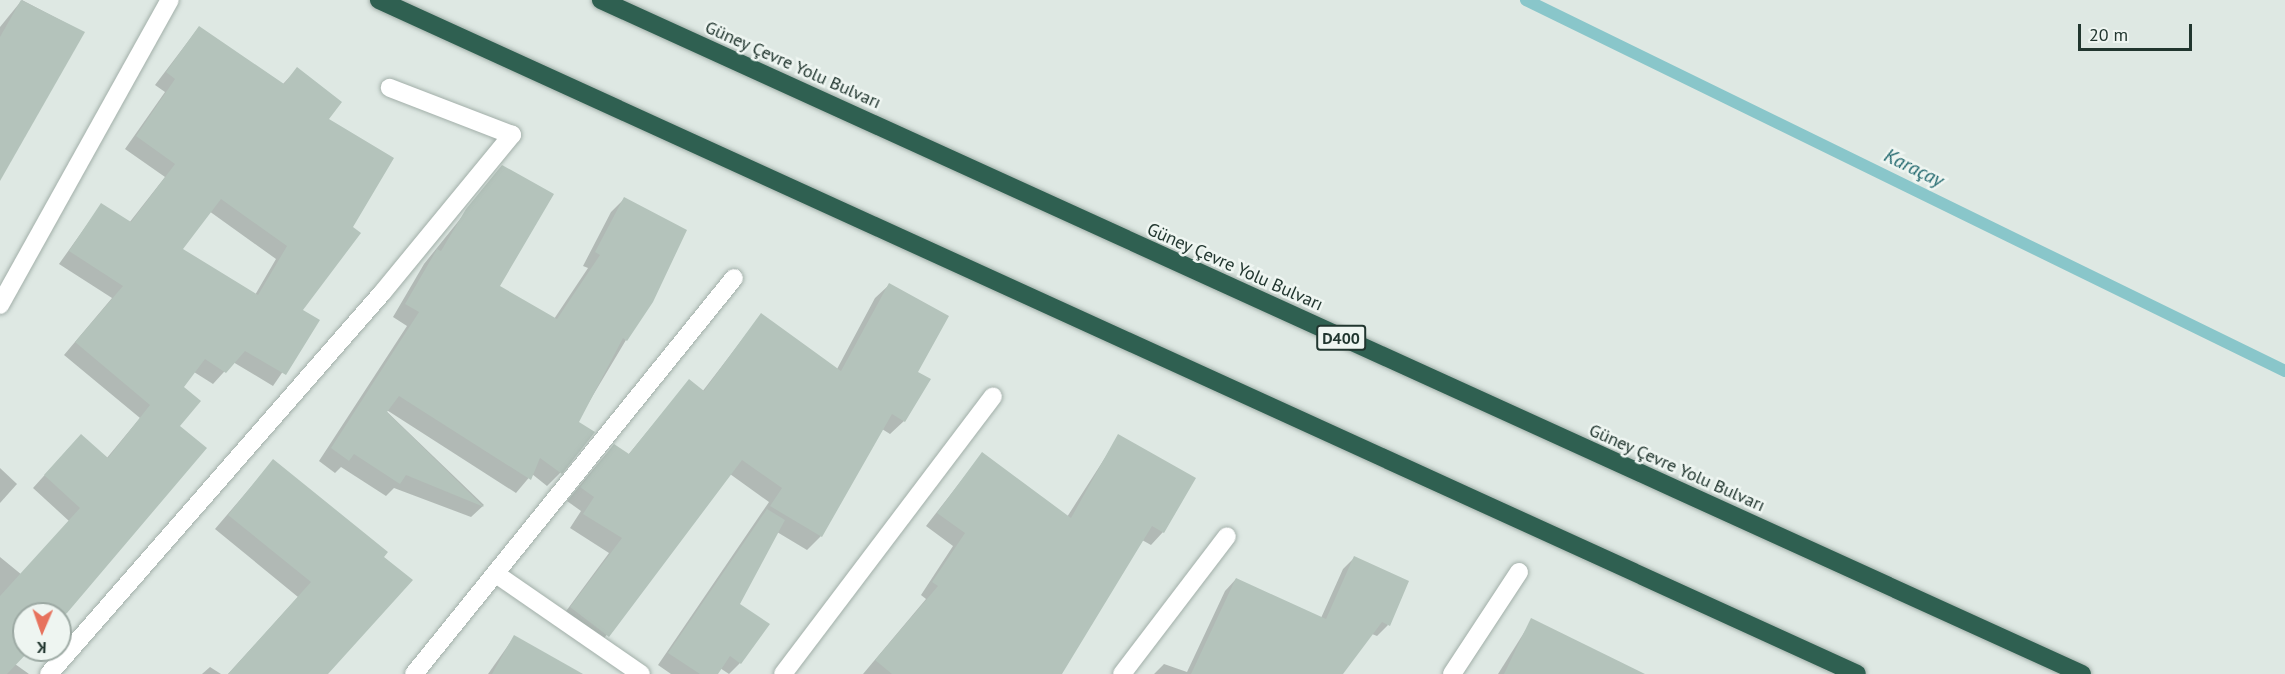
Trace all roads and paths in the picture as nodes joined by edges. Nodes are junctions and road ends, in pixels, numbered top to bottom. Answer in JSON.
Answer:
{"nodes":[{"id":1,"x":170,"y":0,"type":"edge"},
{"id":2,"x":379,"y":0,"type":"edge"},
{"id":3,"x":601,"y":0,"type":"edge"},
{"id":4,"x":390,"y":88,"type":"dead end"},
{"id":5,"x":734,"y":278,"type":"dead end"},
{"id":6,"x":0,"y":305,"type":"edge"},
{"id":7,"x":993,"y":396,"type":"dead end"},
{"id":8,"x":1227,"y":536,"type":"dead end"},
{"id":9,"x":1519,"y":572,"type":"dead end"},
{"id":10,"x":496,"y":574,"type":"junction"},
{"id":11,"x":49,"y":674,"type":"edge"},
{"id":12,"x":414,"y":674,"type":"edge"},
{"id":13,"x":641,"y":674,"type":"edge"},
{"id":14,"x":783,"y":674,"type":"edge"},
{"id":15,"x":1122,"y":674,"type":"edge"},
{"id":16,"x":1452,"y":674,"type":"edge"},
{"id":17,"x":1857,"y":674,"type":"edge"},
{"id":18,"x":2082,"y":674,"type":"edge"}],
"edges":[{"from":1,"to":6,"type":"street"},
{"from":2,"to":17,"type":"highway"},
{"from":3,"to":18,"type":"highway","name":"Güney Çevre Yolu Bulvarı","number":"D400"},
{"from":4,"to":11,"type":"street"},
{"from":5,"to":10,"type":"street"},
{"from":7,"to":14,"type":"street"},
{"from":8,"to":15,"type":"street"},
{"from":9,"to":16,"type":"street"},
{"from":10,"to":12,"type":"street"},
{"from":10,"to":13,"type":"street"}]}
